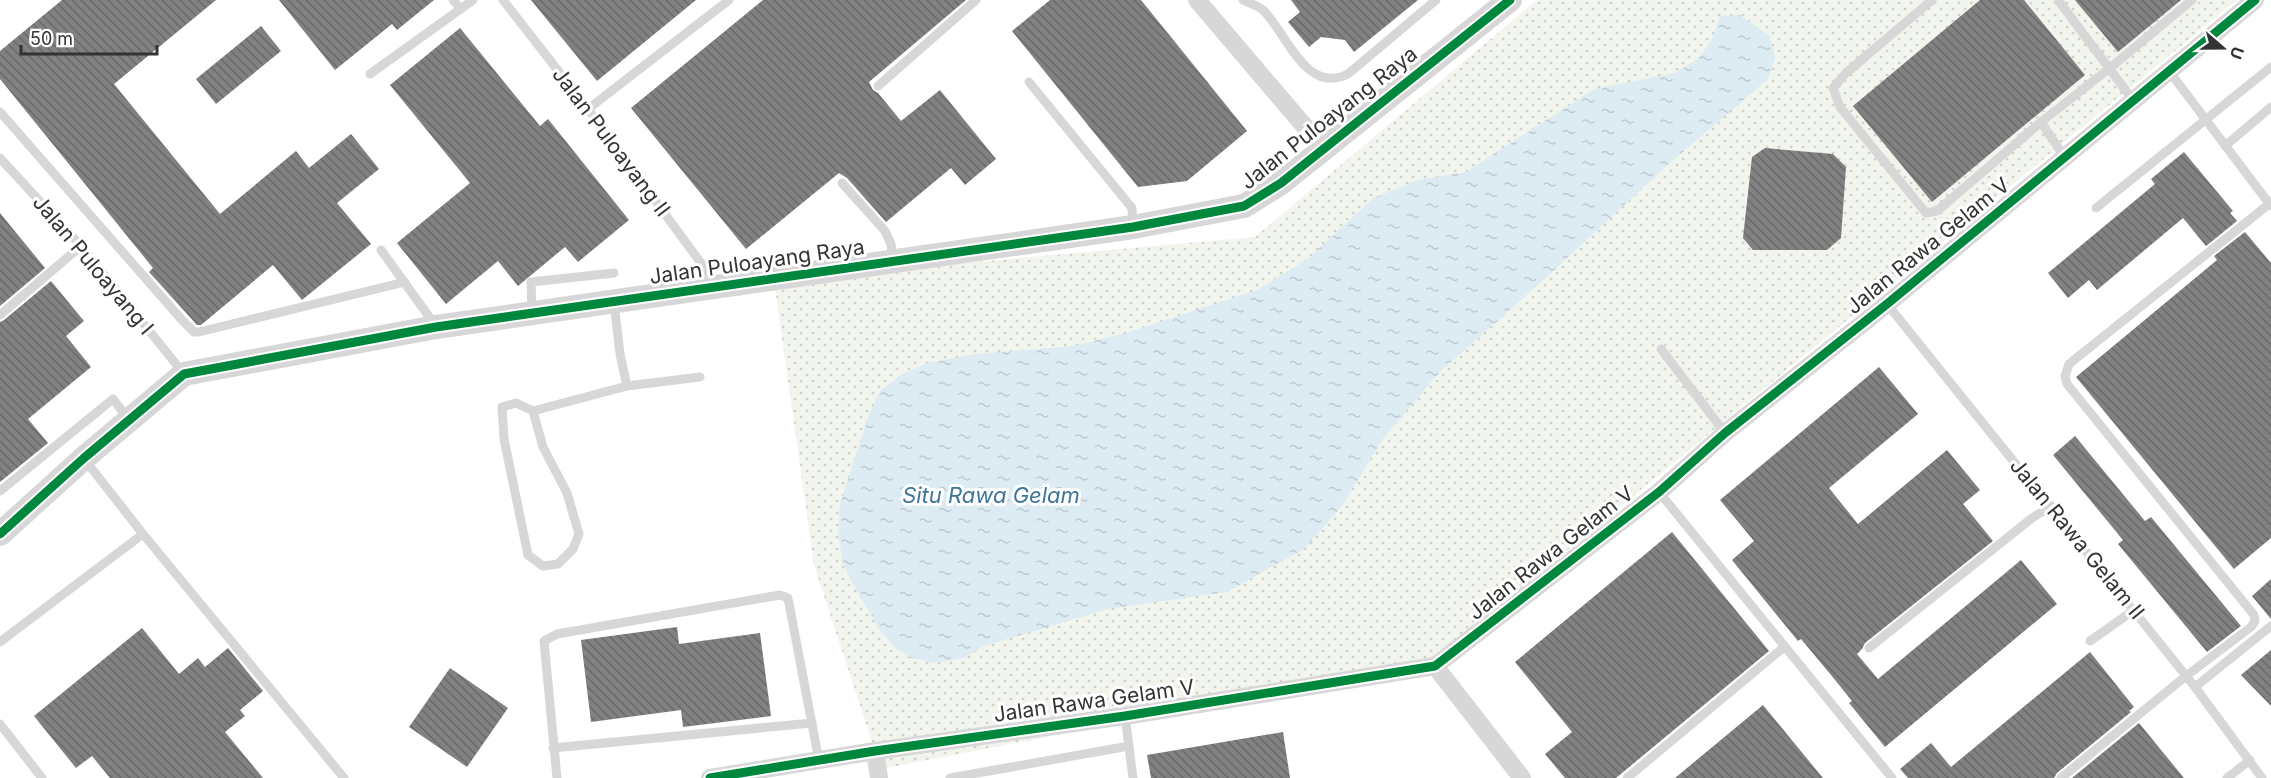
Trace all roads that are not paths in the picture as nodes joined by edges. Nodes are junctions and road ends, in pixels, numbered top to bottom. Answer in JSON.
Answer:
{"nodes":[{"id":1,"x":453,"y":0,"type":"edge"},
{"id":2,"x":473,"y":0,"type":"edge"},
{"id":3,"x":503,"y":0,"type":"edge"},
{"id":4,"x":729,"y":0,"type":"edge"},
{"id":5,"x":976,"y":0,"type":"edge"},
{"id":6,"x":1197,"y":0,"type":"edge"},
{"id":7,"x":1243,"y":0,"type":"edge"},
{"id":8,"x":1436,"y":0,"type":"edge"},
{"id":9,"x":1510,"y":0,"type":"edge"},
{"id":10,"x":1932,"y":0,"type":"edge"},
{"id":11,"x":2058,"y":0,"type":"edge"},
{"id":12,"x":2192,"y":0,"type":"edge"},
{"id":13,"x":2255,"y":0,"type":"edge"},
{"id":14,"x":461,"y":9,"type":"junction"},
{"id":15,"x":2271,"y":67,"type":"edge"},
{"id":16,"x":2110,"y":68,"type":"junction"},
{"id":17,"x":2169,"y":71,"type":"junction"},
{"id":18,"x":370,"y":74,"type":"dead end"},
{"id":19,"x":1029,"y":82,"type":"dead end"},
{"id":20,"x":878,"y":86,"type":"dead end"},
{"id":21,"x":2133,"y":100,"type":"junction"},
{"id":22,"x":2271,"y":107,"type":"edge"},
{"id":23,"x":588,"y":109,"type":"junction"},
{"id":24,"x":0,"y":112,"type":"edge"},
{"id":25,"x":2206,"y":120,"type":"junction"},
{"id":26,"x":2041,"y":122,"type":"junction"},
{"id":27,"x":2225,"y":146,"type":"junction"},
{"id":28,"x":1323,"y":148,"type":"junction"},
{"id":29,"x":0,"y":158,"type":"edge"},
{"id":30,"x":2065,"y":158,"type":"junction"},
{"id":31,"x":842,"y":183,"type":"dead end"},
{"id":32,"x":2270,"y":205,"type":"edge"},
{"id":33,"x":2096,"y":208,"type":"dead end"},
{"id":34,"x":1133,"y":226,"type":"junction"},
{"id":35,"x":81,"y":246,"type":"junction"},
{"id":36,"x":381,"y":250,"type":"dead end"},
{"id":37,"x":893,"y":261,"type":"junction"},
{"id":38,"x":614,"y":273,"type":"dead end"},
{"id":39,"x":405,"y":282,"type":"junction"},
{"id":40,"x":717,"y":285,"type":"junction"},
{"id":41,"x":613,"y":300,"type":"junction"},
{"id":42,"x":1887,"y":304,"type":"junction"},
{"id":43,"x":532,"y":312,"type":"junction"},
{"id":44,"x":0,"y":315,"type":"edge"},
{"id":45,"x":436,"y":327,"type":"junction"},
{"id":46,"x":1660,"y":349,"type":"dead end"},
{"id":47,"x":184,"y":374,"type":"junction"},
{"id":48,"x":700,"y":377,"type":"dead end"},
{"id":49,"x":627,"y":386,"type":"junction"},
{"id":50,"x":533,"y":411,"type":"junction"},
{"id":51,"x":129,"y":420,"type":"junction"},
{"id":52,"x":1725,"y":433,"type":"junction"},
{"id":53,"x":84,"y":458,"type":"junction"},
{"id":54,"x":0,"y":491,"type":"edge"},
{"id":55,"x":1659,"y":492,"type":"junction"},
{"id":56,"x":2052,"y":507,"type":"junction"},
{"id":57,"x":0,"y":534,"type":"edge"},
{"id":58,"x":143,"y":534,"type":"junction"},
{"id":59,"x":2134,"y":610,"type":"junction"},
{"id":60,"x":2271,"y":626,"type":"edge"},
{"id":61,"x":2090,"y":641,"type":"dead end"},
{"id":62,"x":0,"y":642,"type":"edge"},
{"id":63,"x":1784,"y":647,"type":"junction"},
{"id":64,"x":1869,"y":648,"type":"dead end"},
{"id":65,"x":1435,"y":666,"type":"junction"},
{"id":66,"x":2186,"y":676,"type":"junction"},
{"id":67,"x":2195,"y":687,"type":"junction"},
{"id":68,"x":1125,"y":716,"type":"junction"},
{"id":69,"x":812,"y":723,"type":"junction"},
{"id":70,"x":0,"y":724,"type":"edge"},
{"id":71,"x":1129,"y":746,"type":"junction"},
{"id":72,"x":553,"y":748,"type":"junction"},
{"id":73,"x":875,"y":751,"type":"junction"},
{"id":74,"x":2250,"y":760,"type":"junction"},
{"id":75,"x":819,"y":761,"type":"junction"},
{"id":76,"x":735,"y":776,"type":"edge"},
{"id":77,"x":42,"y":778,"type":"edge"},
{"id":78,"x":344,"y":778,"type":"edge"},
{"id":79,"x":557,"y":778,"type":"edge"},
{"id":80,"x":710,"y":778,"type":"edge"},
{"id":81,"x":879,"y":778,"type":"edge"},
{"id":82,"x":950,"y":778,"type":"edge"},
{"id":83,"x":1133,"y":778,"type":"edge"},
{"id":84,"x":1521,"y":778,"type":"edge"},
{"id":85,"x":1627,"y":778,"type":"edge"},
{"id":86,"x":1892,"y":778,"type":"edge"},
{"id":87,"x":2061,"y":778,"type":"edge"},
{"id":88,"x":2227,"y":778,"type":"edge"},
{"id":89,"x":2262,"y":778,"type":"edge"}],
"edges":[{"from":1,"to":14,"type":"lane"},
{"from":2,"to":14,"type":"lane"},
{"from":3,"to":23,"type":"lane","name":"Jalan Puloayang II"},
{"from":4,"to":23,"type":"lane"},
{"from":5,"to":20,"type":"lane"},
{"from":6,"to":28,"type":"street"},
{"from":7,"to":8,"type":"lane"},
{"from":9,"to":28,"type":"street","name":"Jalan Puloayang Raya"},
{"from":10,"to":26,"type":"lane"},
{"from":11,"to":16,"type":"lane"},
{"from":12,"to":16,"type":"lane"},
{"from":13,"to":17,"type":"street","name":"Jalan Rawa Gelam V"},
{"from":14,"to":18,"type":"lane"},
{"from":15,"to":25,"type":"lane"},
{"from":16,"to":21,"type":"lane"},
{"from":16,"to":26,"type":"lane"},
{"from":17,"to":21,"type":"street","name":"Jalan Rawa Gelam V"},
{"from":17,"to":25,"type":"lane"},
{"from":19,"to":34,"type":"lane"},
{"from":21,"to":30,"type":"street","name":"Jalan Rawa Gelam V"},
{"from":22,"to":27,"type":"lane"},
{"from":23,"to":40,"type":"lane","name":"Jalan Puloayang II"},
{"from":24,"to":39,"type":"lane"},
{"from":25,"to":27,"type":"lane"},
{"from":25,"to":33,"type":"lane"},
{"from":26,"to":30,"type":"lane"},
{"from":27,"to":32,"type":"lane"},
{"from":28,"to":34,"type":"street","name":"Jalan Puloayang Raya"},
{"from":29,"to":35,"type":"lane","name":"Jalan Puloayang I"},
{"from":30,"to":42,"type":"street","name":"Jalan Rawa Gelam V"},
{"from":31,"to":37,"type":"lane"},
{"from":32,"to":66,"type":"lane"},
{"from":34,"to":37,"type":"street","name":"Jalan Puloayang Raya"},
{"from":35,"to":44,"type":"lane"},
{"from":35,"to":47,"type":"lane","name":"Jalan Puloayang I"},
{"from":36,"to":39,"type":"lane"},
{"from":37,"to":40,"type":"street","name":"Jalan Puloayang Raya"},
{"from":38,"to":43,"type":"lane"},
{"from":39,"to":45,"type":"lane"},
{"from":40,"to":41,"type":"street","name":"Jalan Puloayang Raya"},
{"from":41,"to":43,"type":"street","name":"Jalan Puloayang Raya"},
{"from":41,"to":49,"type":"lane"},
{"from":42,"to":52,"type":"street","name":"Jalan Rawa Gelam V"},
{"from":42,"to":56,"type":"lane","name":"Jalan Rawa Gelam II"},
{"from":43,"to":45,"type":"street","name":"Jalan Puloayang Raya"},
{"from":45,"to":47,"type":"street","name":"Jalan Puloayang Raya"},
{"from":46,"to":52,"type":"lane"},
{"from":47,"to":51,"type":"street","name":"Jalan Puloayang Raya"},
{"from":48,"to":49,"type":"lane"},
{"from":49,"to":50,"type":"lane"},
{"from":50,"to":50,"type":"lane"},
{"from":51,"to":53,"type":"street","name":"Jalan Puloayang Raya"},
{"from":51,"to":54,"type":"lane"},
{"from":52,"to":55,"type":"street","name":"Jalan Rawa Gelam V"},
{"from":53,"to":57,"type":"street","name":"Jalan Puloayang Raya"},
{"from":53,"to":58,"type":"lane"},
{"from":55,"to":63,"type":"lane"},
{"from":55,"to":65,"type":"street","name":"Jalan Rawa Gelam V"},
{"from":56,"to":59,"type":"lane","name":"Jalan Rawa Gelam II"},
{"from":56,"to":64,"type":"lane"},
{"from":58,"to":62,"type":"lane"},
{"from":58,"to":78,"type":"lane"},
{"from":59,"to":61,"type":"lane"},
{"from":59,"to":66,"type":"lane","name":"Jalan Rawa Gelam II"},
{"from":60,"to":67,"type":"lane"},
{"from":63,"to":85,"type":"lane"},
{"from":63,"to":86,"type":"lane"},
{"from":65,"to":68,"type":"street","name":"Jalan Rawa Gelam V"},
{"from":65,"to":84,"type":"street"},
{"from":66,"to":67,"type":"lane","name":"Jalan Rawa Gelam II"},
{"from":66,"to":87,"type":"lane"},
{"from":67,"to":74,"type":"lane","name":"Jalan Rawa Gelam II"},
{"from":68,"to":71,"type":"lane"},
{"from":68,"to":73,"type":"street","name":"Jalan Rawa Gelam V"},
{"from":69,"to":72,"type":"lane"},
{"from":69,"to":72,"type":"lane"},
{"from":69,"to":75,"type":"lane"},
{"from":70,"to":77,"type":"lane"},
{"from":71,"to":82,"type":"lane"},
{"from":71,"to":83,"type":"lane"},
{"from":72,"to":79,"type":"lane"},
{"from":73,"to":75,"type":"street","name":"Jalan Rawa Gelam V"},
{"from":73,"to":81,"type":"street"},
{"from":74,"to":88,"type":"lane"},
{"from":74,"to":89,"type":"lane","name":"Jalan Rawa Gelam II"},
{"from":75,"to":76,"type":"street","name":"Jalan Rawa Gelam V"},
{"from":76,"to":80,"type":"street","name":"Jalan Rawa Gelam V"}]}
